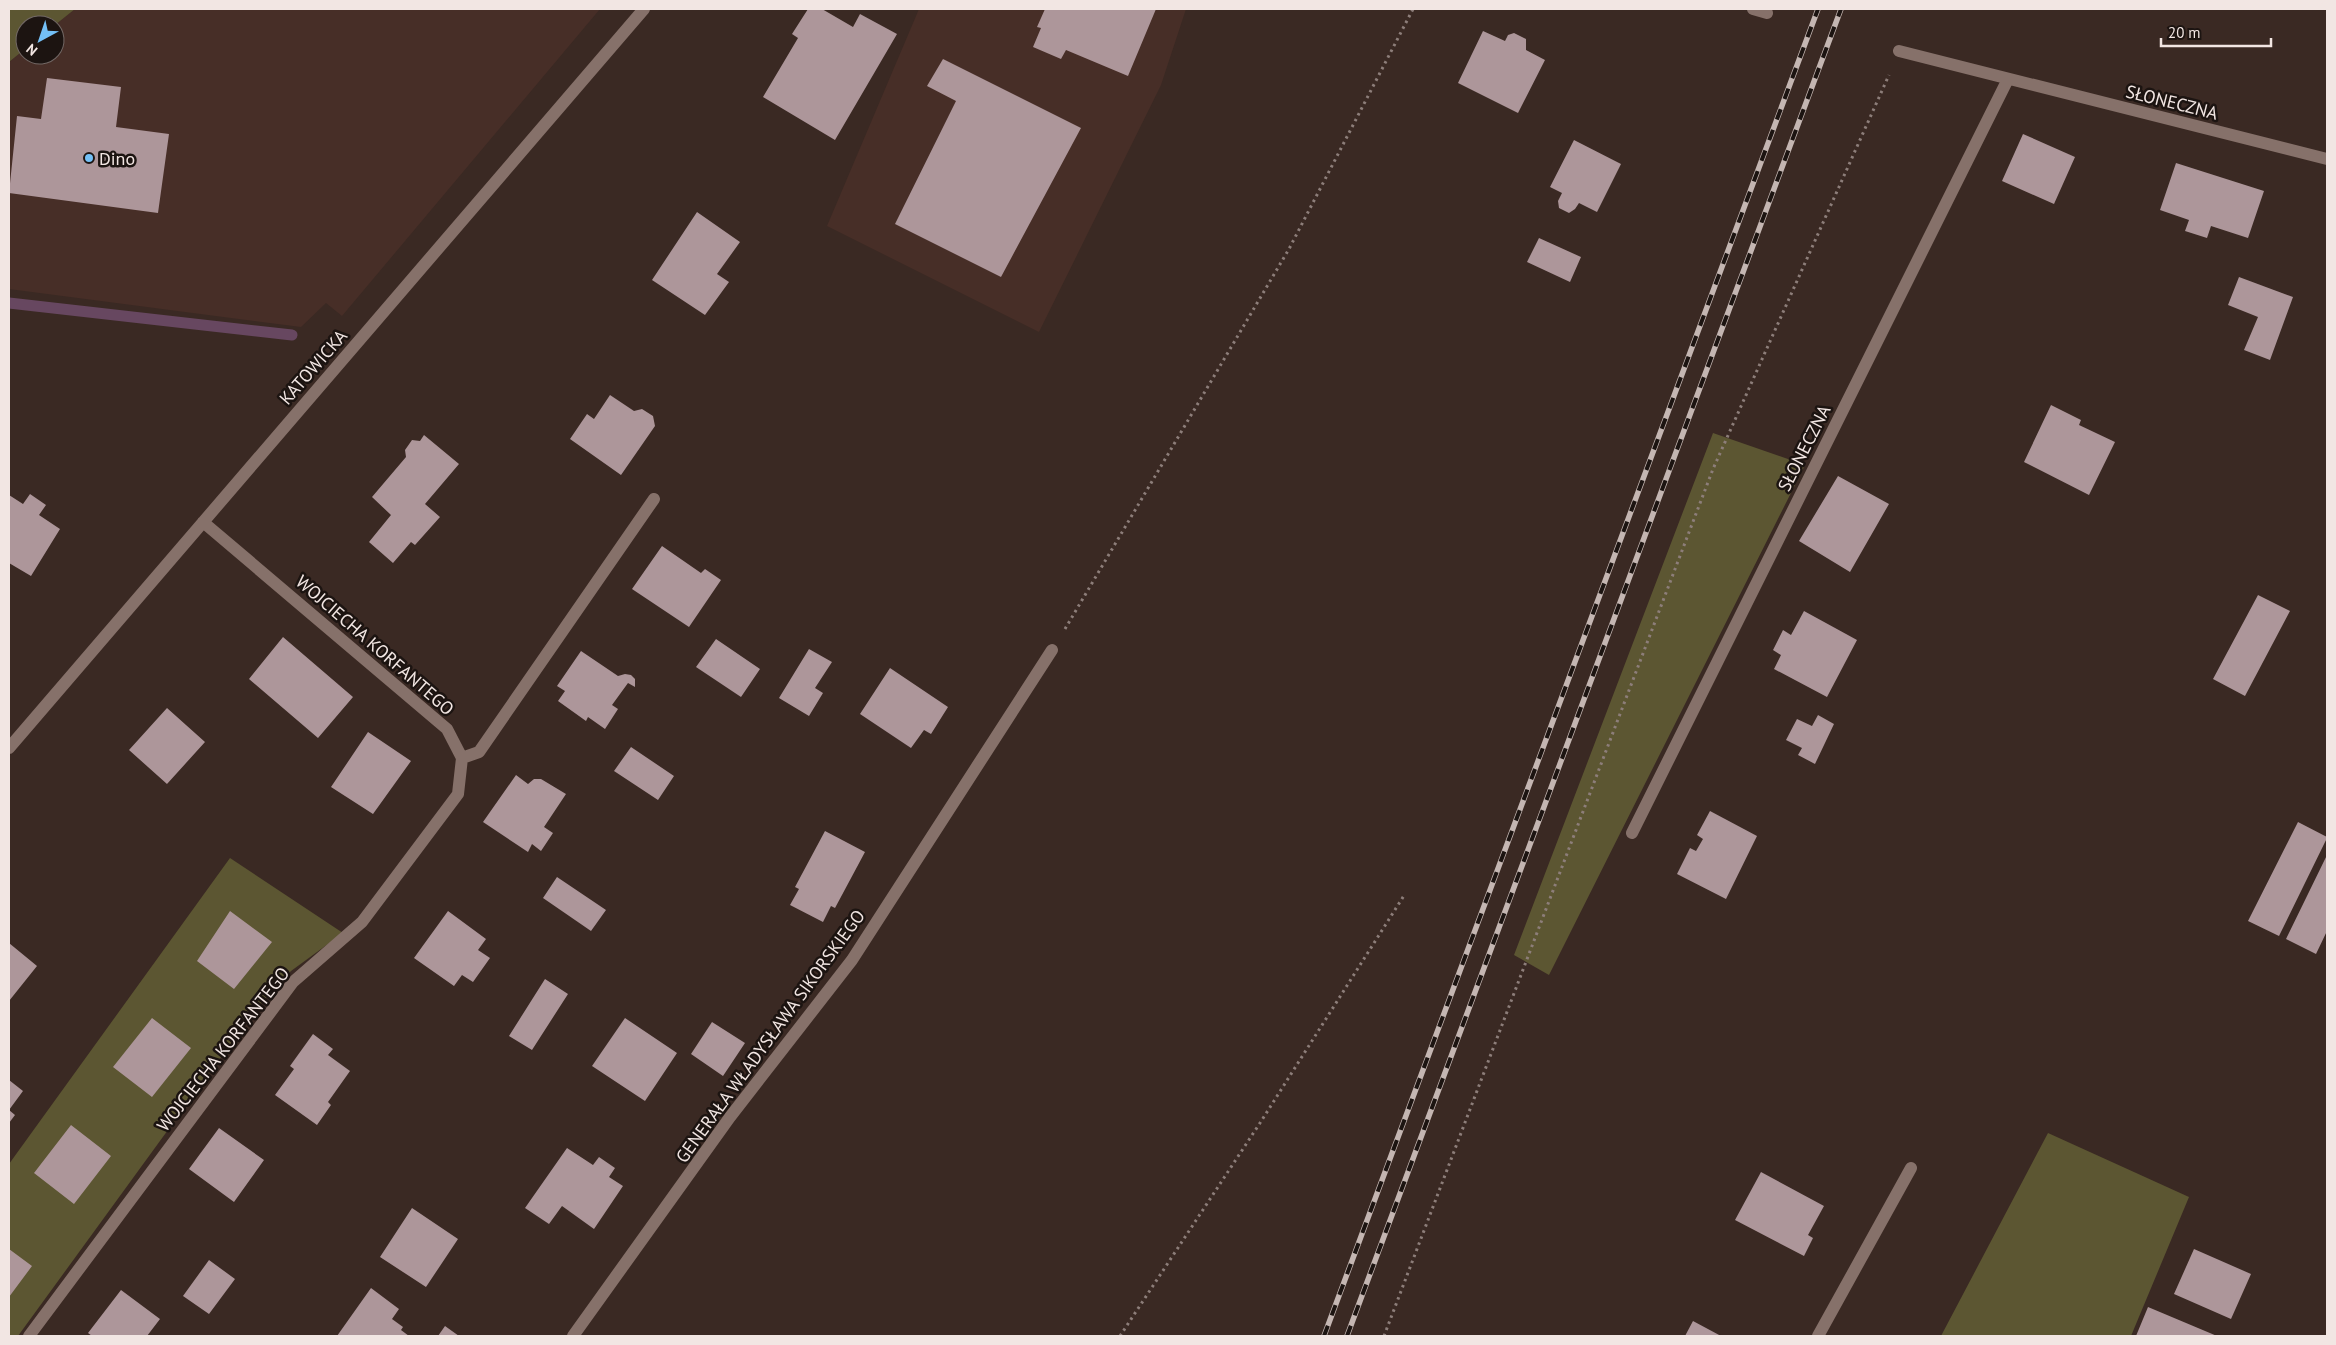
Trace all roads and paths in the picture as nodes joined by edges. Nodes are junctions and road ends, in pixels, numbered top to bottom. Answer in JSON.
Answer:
{"nodes":[{"id":1,"x":644,"y":9,"type":"edge"},
{"id":2,"x":1413,"y":9,"type":"edge"},
{"id":3,"x":1754,"y":9,"type":"edge"},
{"id":4,"x":1767,"y":14,"type":"dead end"},
{"id":5,"x":1899,"y":51,"type":"joint"},
{"id":6,"x":2008,"y":79,"type":"junction"},
{"id":7,"x":2327,"y":159,"type":"edge"},
{"id":8,"x":654,"y":499,"type":"dead end"},
{"id":9,"x":203,"y":522,"type":"junction"},
{"id":10,"x":1052,"y":650,"type":"joint"},
{"id":11,"x":9,"y":748,"type":"edge"},
{"id":12,"x":462,"y":758,"type":"junction"},
{"id":13,"x":1632,"y":833,"type":"dead end"},
{"id":14,"x":1405,"y":894,"type":"dead end"},
{"id":15,"x":1911,"y":1168,"type":"dead end"},
{"id":16,"x":28,"y":1336,"type":"edge"},
{"id":17,"x":573,"y":1336,"type":"edge"},
{"id":18,"x":1120,"y":1336,"type":"edge"},
{"id":19,"x":1384,"y":1336,"type":"edge"},
{"id":20,"x":1818,"y":1336,"type":"edge"}],
"edges":[{"from":1,"to":9,"type":"street","name":"KATOWICKA"},
{"from":2,"to":10,"type":"path"},
{"from":3,"to":4,"type":"street"},
{"from":5,"to":6,"type":"street","name":"SŁONECZNA"},
{"from":5,"to":19,"type":"path"},
{"from":6,"to":7,"type":"street","name":"SŁONECZNA"},
{"from":6,"to":13,"type":"street","name":"SŁONECZNA"},
{"from":8,"to":12,"type":"street"},
{"from":9,"to":11,"type":"street","name":"KATOWICKA"},
{"from":9,"to":12,"type":"street","name":"WOJCIECHA KORFANTEGO"},
{"from":10,"to":17,"type":"street","name":"GENERAŁA WŁADYSŁAWA SIKORSKIEGO"},
{"from":12,"to":16,"type":"street","name":"WOJCIECHA KORFANTEGO"},
{"from":14,"to":18,"type":"path"},
{"from":15,"to":20,"type":"street"}]}
